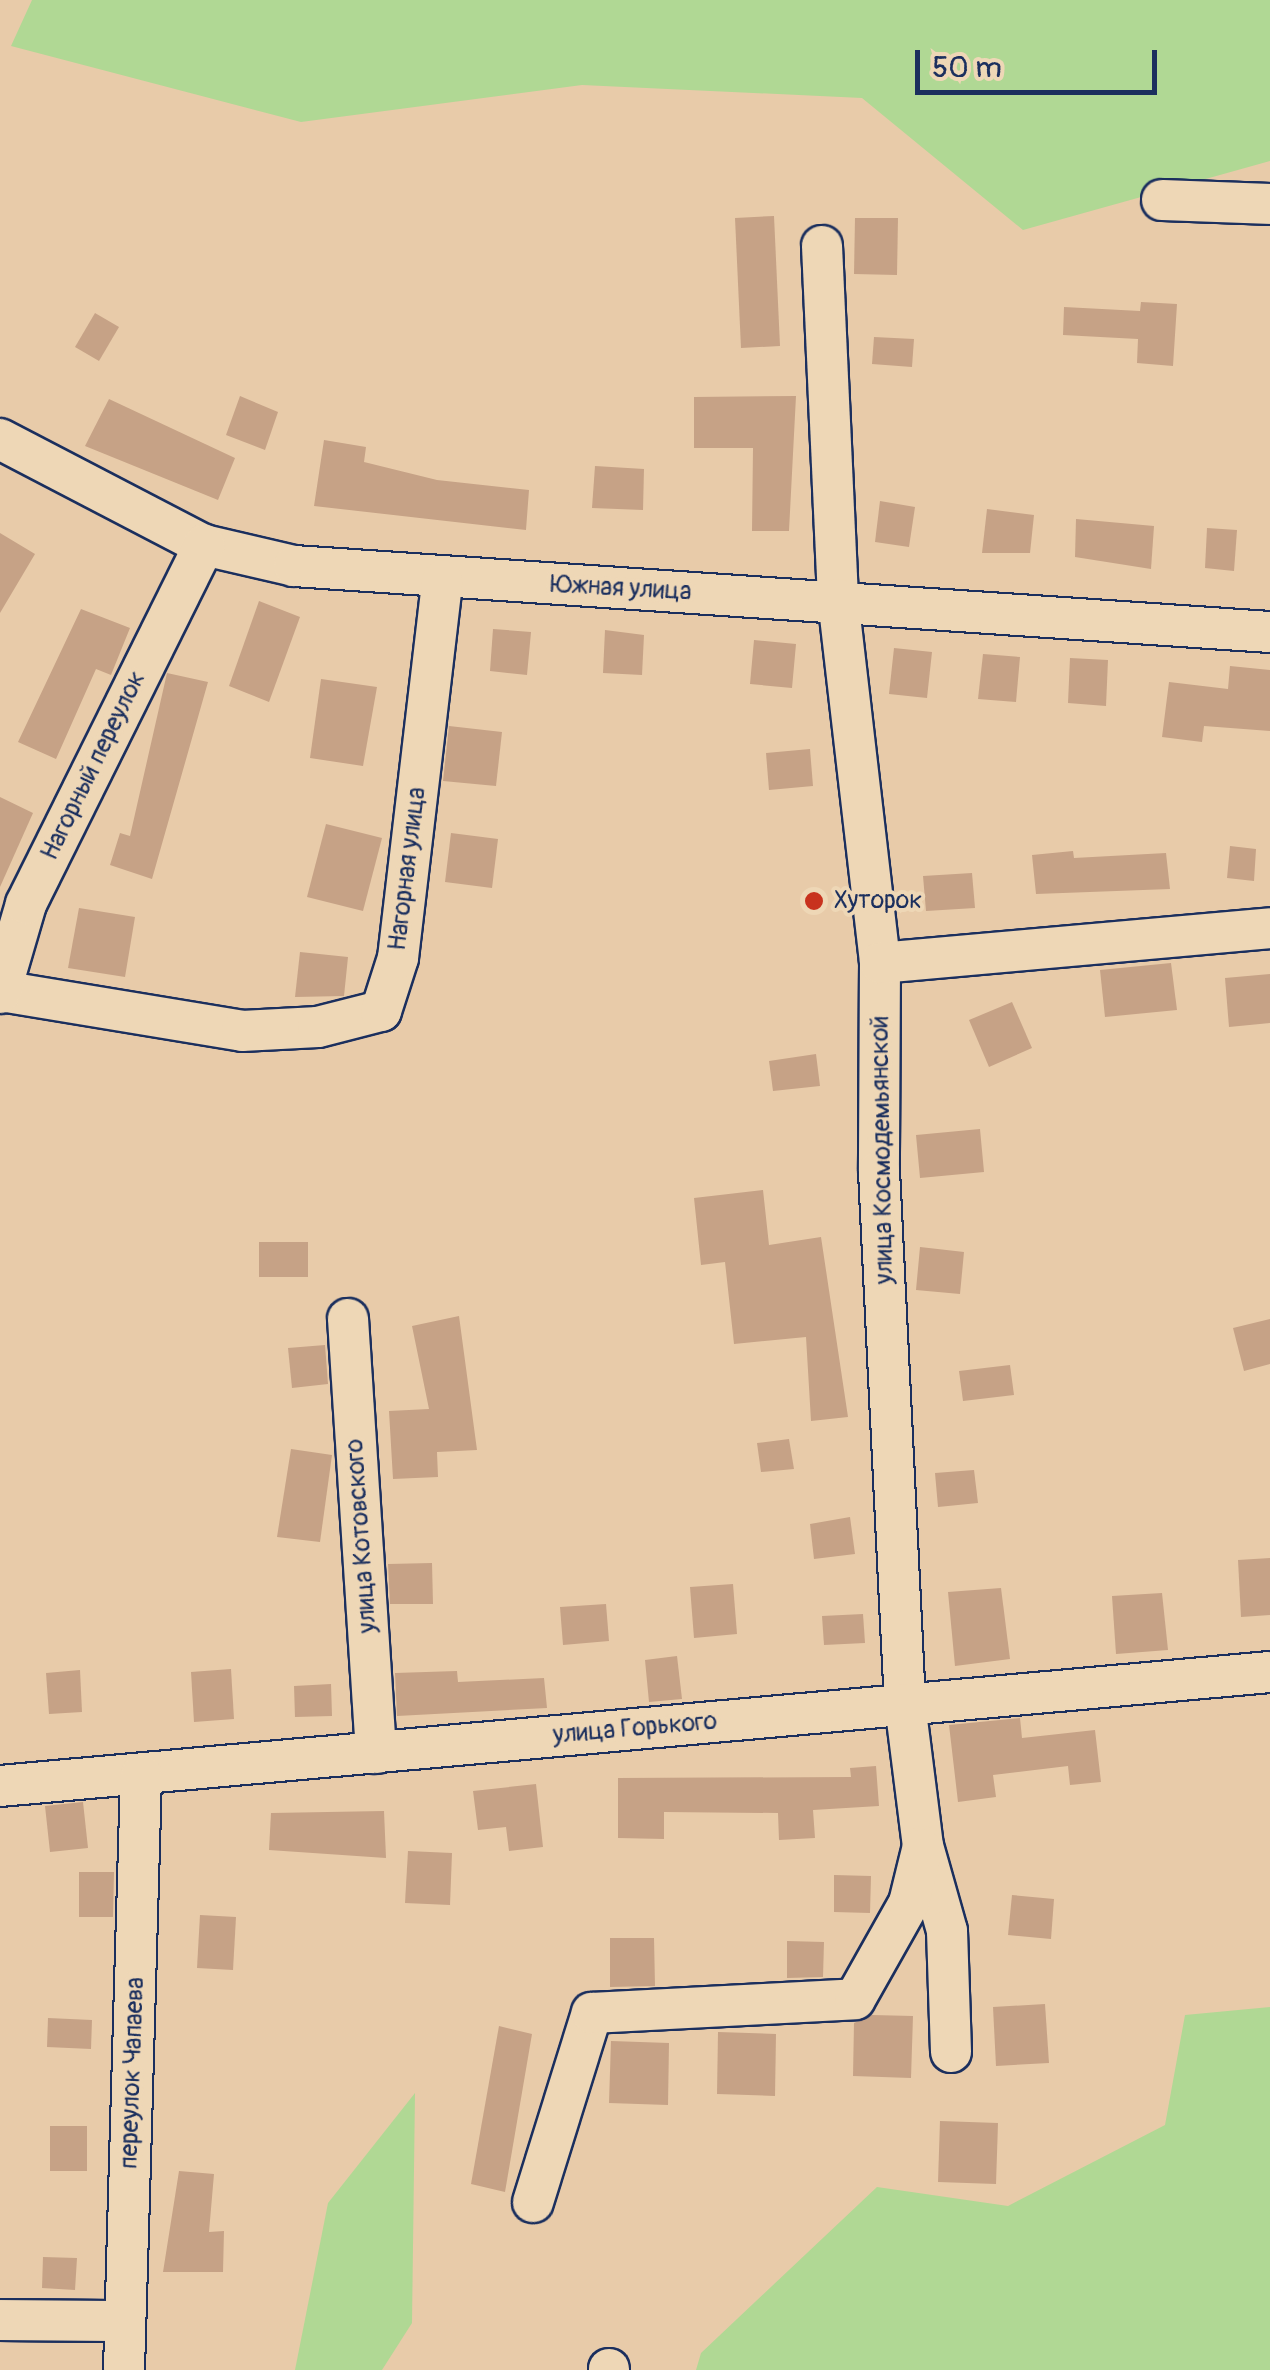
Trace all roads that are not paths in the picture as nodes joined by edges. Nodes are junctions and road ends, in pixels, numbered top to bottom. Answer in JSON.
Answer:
{"nodes":[{"id":1,"x":1162,"y":200,"type":"dead end"},
{"id":2,"x":1270,"y":204,"type":"edge"},
{"id":3,"x":822,"y":246,"type":"dead end"},
{"id":4,"x":0,"y":439,"type":"edge"},
{"id":5,"x":204,"y":545,"type":"junction"},
{"id":6,"x":442,"y":582,"type":"junction"},
{"id":7,"x":838,"y":599,"type":"junction"},
{"id":8,"x":1270,"y":632,"type":"edge"},
{"id":9,"x":1270,"y":928,"type":"edge"},
{"id":10,"x":880,"y":962,"type":"junction"},
{"id":11,"x":1,"y":992,"type":"edge"},
{"id":12,"x":348,"y":1319,"type":"dead end"},
{"id":13,"x":1270,"y":1672,"type":"edge"},
{"id":14,"x":905,"y":1704,"type":"junction"},
{"id":15,"x":376,"y":1752,"type":"junction"},
{"id":16,"x":142,"y":1776,"type":"junction"},
{"id":17,"x":0,"y":1786,"type":"edge"},
{"id":18,"x":922,"y":1846,"type":"junction"},
{"id":19,"x":951,"y":2052,"type":"dead end"},
{"id":20,"x":534,"y":2202,"type":"dead end"},
{"id":21,"x":0,"y":2320,"type":"edge"},
{"id":22,"x":122,"y":2322,"type":"junction"},
{"id":23,"x":124,"y":2370,"type":"edge"}],
"edges":[{"from":1,"to":2,"type":"street"},
{"from":3,"to":7,"type":"street","name":"улица Космодемьянской"},
{"from":4,"to":5,"type":"street","name":"Южная улица"},
{"from":5,"to":6,"type":"street","name":"Южная улица"},
{"from":5,"to":11,"type":"street","name":"Нагорный переулок"},
{"from":6,"to":7,"type":"street","name":"Южная улица"},
{"from":6,"to":11,"type":"street","name":"Нагорная улица"},
{"from":7,"to":8,"type":"street","name":"Южная улица"},
{"from":7,"to":10,"type":"street","name":"улица Космодемьянской"},
{"from":9,"to":10,"type":"street"},
{"from":10,"to":14,"type":"street","name":"улица Космодемьянской"},
{"from":12,"to":15,"type":"street","name":"улица Котовского"},
{"from":13,"to":14,"type":"street","name":"улица Горького"},
{"from":14,"to":15,"type":"street","name":"улица Горького"},
{"from":14,"to":18,"type":"street","name":"улица Космодемьянской"},
{"from":15,"to":16,"type":"street","name":"улица Горького"},
{"from":16,"to":17,"type":"street","name":"улица Горького"},
{"from":16,"to":22,"type":"street","name":"переулок Чапаева"},
{"from":18,"to":19,"type":"street","name":"улица Космодемьянской"},
{"from":18,"to":20,"type":"street"},
{"from":21,"to":22,"type":"street"},
{"from":22,"to":23,"type":"street","name":"переулок Чапаева"}]}
